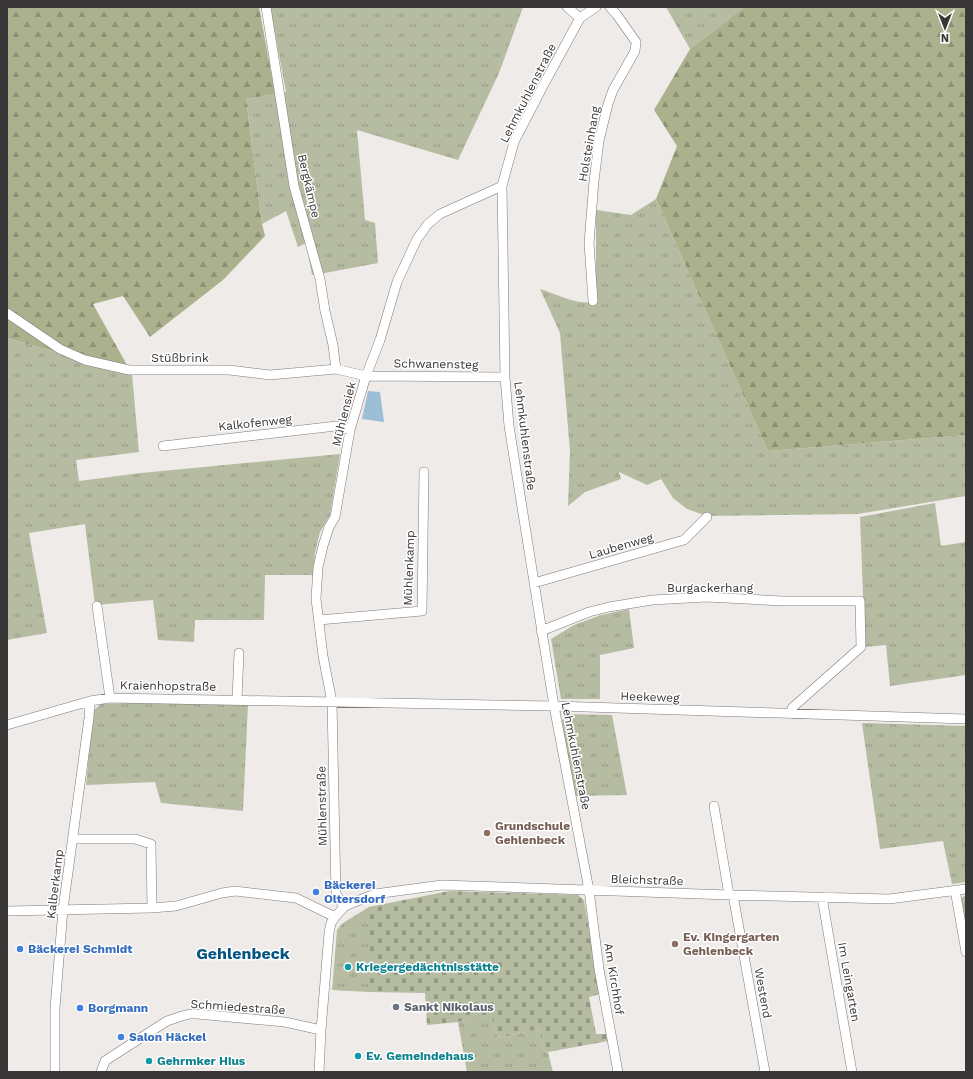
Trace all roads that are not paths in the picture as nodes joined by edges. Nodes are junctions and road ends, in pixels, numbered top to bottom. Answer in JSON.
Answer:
{"nodes":[{"id":1,"x":266,"y":7,"type":"edge"},
{"id":2,"x":567,"y":7,"type":"edge"},
{"id":3,"x":596,"y":7,"type":"edge"},
{"id":4,"x":610,"y":7,"type":"edge"},
{"id":5,"x":580,"y":18,"type":"junction"},
{"id":6,"x":502,"y":186,"type":"junction"},
{"id":7,"x":593,"y":301,"type":"dead end"},
{"id":8,"x":7,"y":313,"type":"edge"},
{"id":9,"x":336,"y":369,"type":"junction"},
{"id":10,"x":366,"y":376,"type":"junction"},
{"id":11,"x":505,"y":377,"type":"junction"},
{"id":12,"x":350,"y":430,"type":"junction"},
{"id":13,"x":163,"y":446,"type":"dead end"},
{"id":14,"x":424,"y":472,"type":"dead end"},
{"id":15,"x":707,"y":517,"type":"dead end"},
{"id":16,"x":534,"y":583,"type":"junction"},
{"id":17,"x":97,"y":606,"type":"dead end"},
{"id":18,"x":319,"y":620,"type":"junction"},
{"id":19,"x":542,"y":631,"type":"junction"},
{"id":20,"x":238,"y":653,"type":"dead end"},
{"id":21,"x":110,"y":698,"type":"junction"},
{"id":22,"x":238,"y":699,"type":"junction"},
{"id":23,"x":90,"y":701,"type":"junction"},
{"id":24,"x":332,"y":702,"type":"junction"},
{"id":25,"x":554,"y":706,"type":"junction"},
{"id":26,"x":792,"y":714,"type":"junction"},
{"id":27,"x":966,"y":719,"type":"edge"},
{"id":28,"x":7,"y":725,"type":"edge"},
{"id":29,"x":714,"y":806,"type":"dead end"},
{"id":30,"x":73,"y":839,"type":"junction"},
{"id":31,"x":966,"y":889,"type":"edge"},
{"id":32,"x":589,"y":890,"type":"junction"},
{"id":33,"x":955,"y":890,"type":"junction"},
{"id":34,"x":731,"y":895,"type":"junction"},
{"id":35,"x":822,"y":897,"type":"junction"},
{"id":36,"x":344,"y":907,"type":"junction"},
{"id":37,"x":152,"y":908,"type":"junction"},
{"id":38,"x":62,"y":909,"type":"junction"},
{"id":39,"x":7,"y":911,"type":"edge"},
{"id":40,"x":335,"y":917,"type":"junction"},
{"id":41,"x":966,"y":952,"type":"edge"},
{"id":42,"x":321,"y":1030,"type":"junction"},
{"id":43,"x":55,"y":1072,"type":"edge"},
{"id":44,"x":101,"y":1072,"type":"edge"},
{"id":45,"x":319,"y":1072,"type":"edge"},
{"id":46,"x":618,"y":1072,"type":"edge"},
{"id":47,"x":765,"y":1072,"type":"edge"},
{"id":48,"x":852,"y":1072,"type":"edge"}],
"edges":[{"from":1,"to":9,"type":"street","name":"Bergkämpe"},
{"from":2,"to":5,"type":"street"},
{"from":3,"to":5,"type":"street","name":"Lehmkuhlenstraße"},
{"from":4,"to":7,"type":"street","name":"Holsteinhang"},
{"from":5,"to":6,"type":"street","name":"Lehmkuhlenstraße"},
{"from":6,"to":10,"type":"street","name":"Mühlensiek"},
{"from":6,"to":11,"type":"street","name":"Lehmkuhlenstraße"},
{"from":8,"to":9,"type":"street","name":"Stüßbrink"},
{"from":9,"to":10,"type":"street","name":"Stüßbrink"},
{"from":10,"to":11,"type":"street","name":"Schwanensteg"},
{"from":10,"to":12,"type":"street","name":"Mühlensiek"},
{"from":11,"to":16,"type":"street","name":"Lehmkuhlenstraße"},
{"from":12,"to":13,"type":"street","name":"Kalkofenweg"},
{"from":12,"to":18,"type":"street","name":"Mühlensiek"},
{"from":14,"to":18,"type":"street","name":"Mühlenkamp"},
{"from":15,"to":16,"type":"street","name":"Laubenweg"},
{"from":16,"to":19,"type":"street","name":"Lehmkuhlenstraße"},
{"from":17,"to":21,"type":"street"},
{"from":18,"to":24,"type":"street","name":"Mühlensiek"},
{"from":19,"to":25,"type":"street","name":"Lehmkuhlenstraße"},
{"from":19,"to":26,"type":"street","name":"Burgackerhang"},
{"from":20,"to":22,"type":"street"},
{"from":21,"to":22,"type":"street","name":"Kraienhopstraße"},
{"from":21,"to":23,"type":"street","name":"Kraienhopstraße"},
{"from":22,"to":24,"type":"street","name":"Kraienhopstraße"},
{"from":23,"to":28,"type":"street","name":"Kraienhopstraße"},
{"from":23,"to":30,"type":"street","name":"Kalberkamp"},
{"from":24,"to":25,"type":"street","name":"Heekeweg"},
{"from":24,"to":36,"type":"street","name":"Mühlenstraße"},
{"from":25,"to":26,"type":"street","name":"Heekeweg"},
{"from":25,"to":32,"type":"street","name":"Lehmkuhlenstraße"},
{"from":26,"to":27,"type":"street","name":"Heekeweg"},
{"from":29,"to":34,"type":"street","name":"Westend"},
{"from":30,"to":37,"type":"street"},
{"from":30,"to":38,"type":"street","name":"Kalberkamp"},
{"from":31,"to":33,"type":"street","name":"Bleichstraße"},
{"from":32,"to":34,"type":"street","name":"Bleichstraße"},
{"from":32,"to":36,"type":"street","name":"Bleichstraße"},
{"from":32,"to":46,"type":"street","name":"Am Kirchhof"},
{"from":33,"to":35,"type":"street","name":"Bleichstraße"},
{"from":33,"to":41,"type":"street"},
{"from":34,"to":35,"type":"street","name":"Bleichstraße"},
{"from":34,"to":47,"type":"street","name":"Westend"},
{"from":35,"to":48,"type":"street","name":"Im Leingarten"},
{"from":36,"to":40,"type":"street","name":"Bleichstraße"},
{"from":37,"to":38,"type":"street"},
{"from":37,"to":40,"type":"street"},
{"from":38,"to":39,"type":"street"},
{"from":38,"to":43,"type":"street","name":"Kalberkamp"},
{"from":40,"to":42,"type":"street"},
{"from":42,"to":44,"type":"street","name":"Schmiedestraße"},
{"from":42,"to":45,"type":"street"}]}
